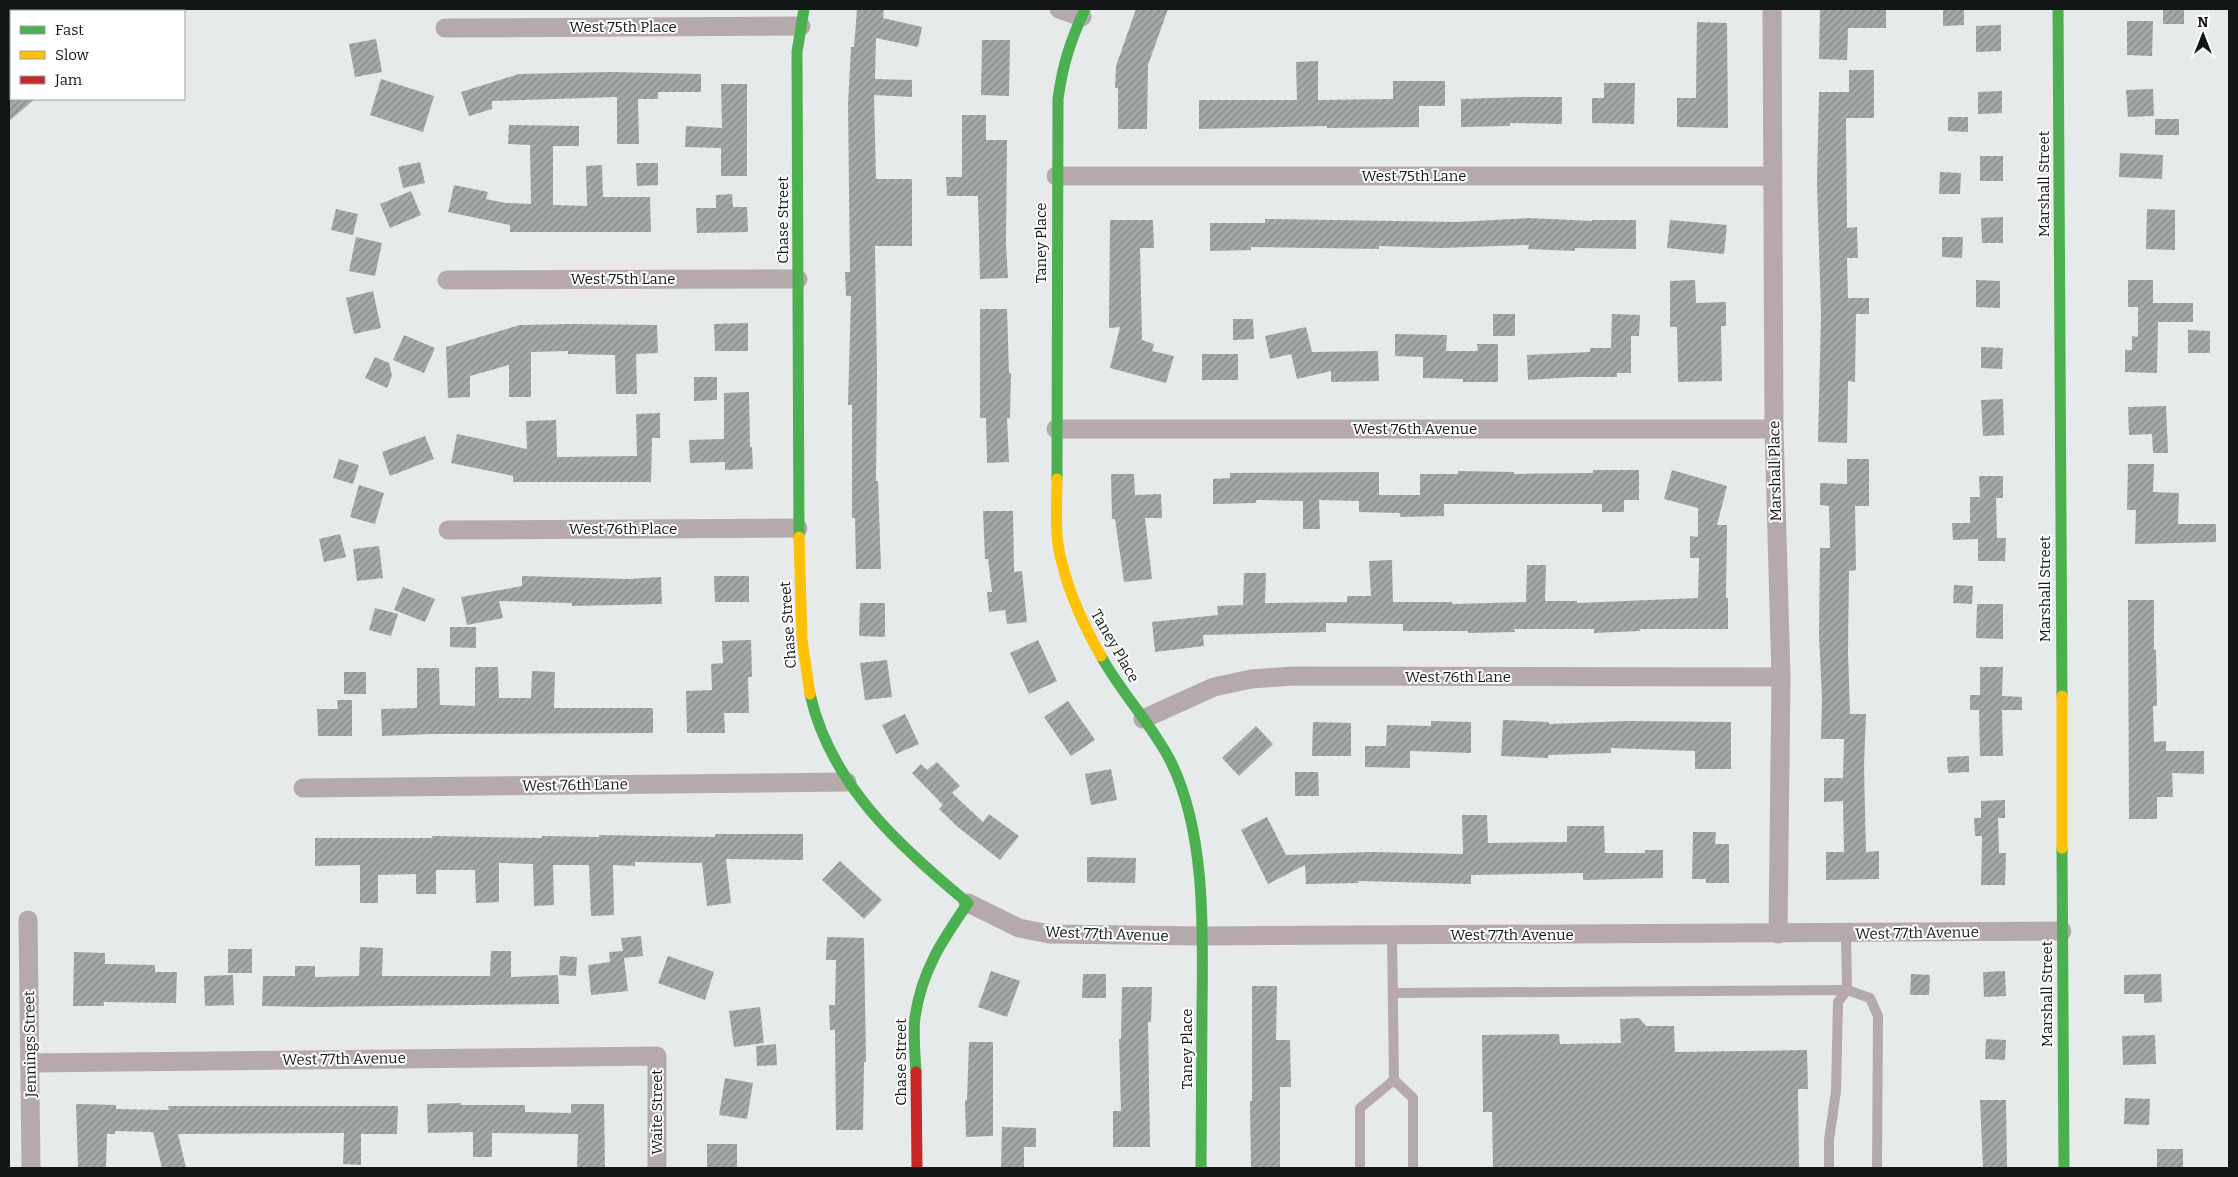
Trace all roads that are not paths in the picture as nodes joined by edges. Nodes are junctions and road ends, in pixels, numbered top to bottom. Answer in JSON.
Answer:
{"nodes":[{"id":1,"x":1059,"y":9,"type":"edge"},
{"id":2,"x":1772,"y":9,"type":"edge"},
{"id":3,"x":2058,"y":9,"type":"edge"},
{"id":4,"x":1083,"y":13,"type":"edge"},
{"id":5,"x":802,"y":18,"type":"edge"},
{"id":6,"x":445,"y":28,"type":"dead end"},
{"id":7,"x":1056,"y":176,"type":"junction"},
{"id":8,"x":1772,"y":176,"type":"junction"},
{"id":9,"x":798,"y":279,"type":"junction"},
{"id":10,"x":447,"y":280,"type":"dead end"},
{"id":11,"x":1056,"y":429,"type":"junction"},
{"id":12,"x":1774,"y":429,"type":"junction"},
{"id":13,"x":798,"y":528,"type":"junction"},
{"id":14,"x":448,"y":530,"type":"dead end"},
{"id":15,"x":1781,"y":677,"type":"junction"},
{"id":16,"x":1143,"y":719,"type":"junction"},
{"id":17,"x":847,"y":782,"type":"junction"},
{"id":18,"x":303,"y":788,"type":"dead end"},
{"id":19,"x":968,"y":903,"type":"junction"},
{"id":20,"x":28,"y":920,"type":"dead end"},
{"id":21,"x":2062,"y":931,"type":"junction"},
{"id":22,"x":1846,"y":933,"type":"junction"},
{"id":23,"x":1778,"y":934,"type":"junction"},
{"id":24,"x":1392,"y":935,"type":"junction"},
{"id":25,"x":1202,"y":936,"type":"junction"},
{"id":26,"x":1847,"y":990,"type":"junction"},
{"id":27,"x":1393,"y":993,"type":"junction"},
{"id":28,"x":657,"y":1056,"type":"joint"},
{"id":29,"x":30,"y":1063,"type":"junction"},
{"id":30,"x":1394,"y":1080,"type":"junction"},
{"id":31,"x":31,"y":1168,"type":"edge"},
{"id":32,"x":657,"y":1168,"type":"edge"},
{"id":33,"x":917,"y":1168,"type":"edge"},
{"id":34,"x":1201,"y":1168,"type":"edge"},
{"id":35,"x":1360,"y":1168,"type":"edge"},
{"id":36,"x":1413,"y":1168,"type":"edge"},
{"id":37,"x":1829,"y":1168,"type":"edge"},
{"id":38,"x":1878,"y":1168,"type":"edge"},
{"id":39,"x":2064,"y":1168,"type":"edge"}],
"edges":[{"from":1,"to":4,"type":"street"},
{"from":2,"to":8,"type":"street","name":"Marshall Place"},
{"from":3,"to":21,"type":"street","name":"Marshall Street"},
{"from":4,"to":7,"type":"street","name":"Taney Place"},
{"from":5,"to":6,"type":"street","name":"West 75th Place"},
{"from":5,"to":9,"type":"street","name":"Chase Street"},
{"from":7,"to":8,"type":"street","name":"West 75th Lane"},
{"from":7,"to":11,"type":"street","name":"Taney Place"},
{"from":8,"to":12,"type":"street","name":"Marshall Place"},
{"from":9,"to":10,"type":"street","name":"West 75th Lane"},
{"from":9,"to":13,"type":"street","name":"Chase Street"},
{"from":11,"to":12,"type":"street","name":"West 76th Avenue"},
{"from":11,"to":16,"type":"street","name":"Taney Place"},
{"from":12,"to":15,"type":"street","name":"Marshall Place"},
{"from":13,"to":14,"type":"street","name":"West 76th Place"},
{"from":13,"to":17,"type":"street","name":"Chase Street"},
{"from":15,"to":16,"type":"street","name":"West 76th Lane"},
{"from":15,"to":23,"type":"street","name":"Marshall Place"},
{"from":16,"to":25,"type":"street","name":"Taney Place"},
{"from":17,"to":18,"type":"street","name":"West 76th Lane"},
{"from":17,"to":19,"type":"street","name":"Chase Street"},
{"from":19,"to":25,"type":"street","name":"West 77th Avenue"},
{"from":19,"to":33,"type":"street","name":"Chase Street"},
{"from":20,"to":29,"type":"street","name":"Jennings Street"},
{"from":21,"to":22,"type":"street","name":"West 77th Avenue"},
{"from":21,"to":39,"type":"street","name":"Marshall Street"},
{"from":22,"to":23,"type":"street","name":"West 77th Avenue"},
{"from":22,"to":26,"type":"lane"},
{"from":23,"to":24,"type":"street","name":"West 77th Avenue"},
{"from":24,"to":25,"type":"street","name":"West 77th Avenue"},
{"from":24,"to":27,"type":"lane"},
{"from":25,"to":34,"type":"street","name":"Taney Place"},
{"from":26,"to":27,"type":"lane"},
{"from":26,"to":37,"type":"lane"},
{"from":26,"to":38,"type":"lane"},
{"from":27,"to":30,"type":"lane"},
{"from":28,"to":29,"type":"street","name":"West 77th Avenue"},
{"from":28,"to":32,"type":"street","name":"Waite Street"},
{"from":29,"to":31,"type":"street","name":"Jennings Street"},
{"from":30,"to":35,"type":"lane"},
{"from":30,"to":36,"type":"lane"}]}
